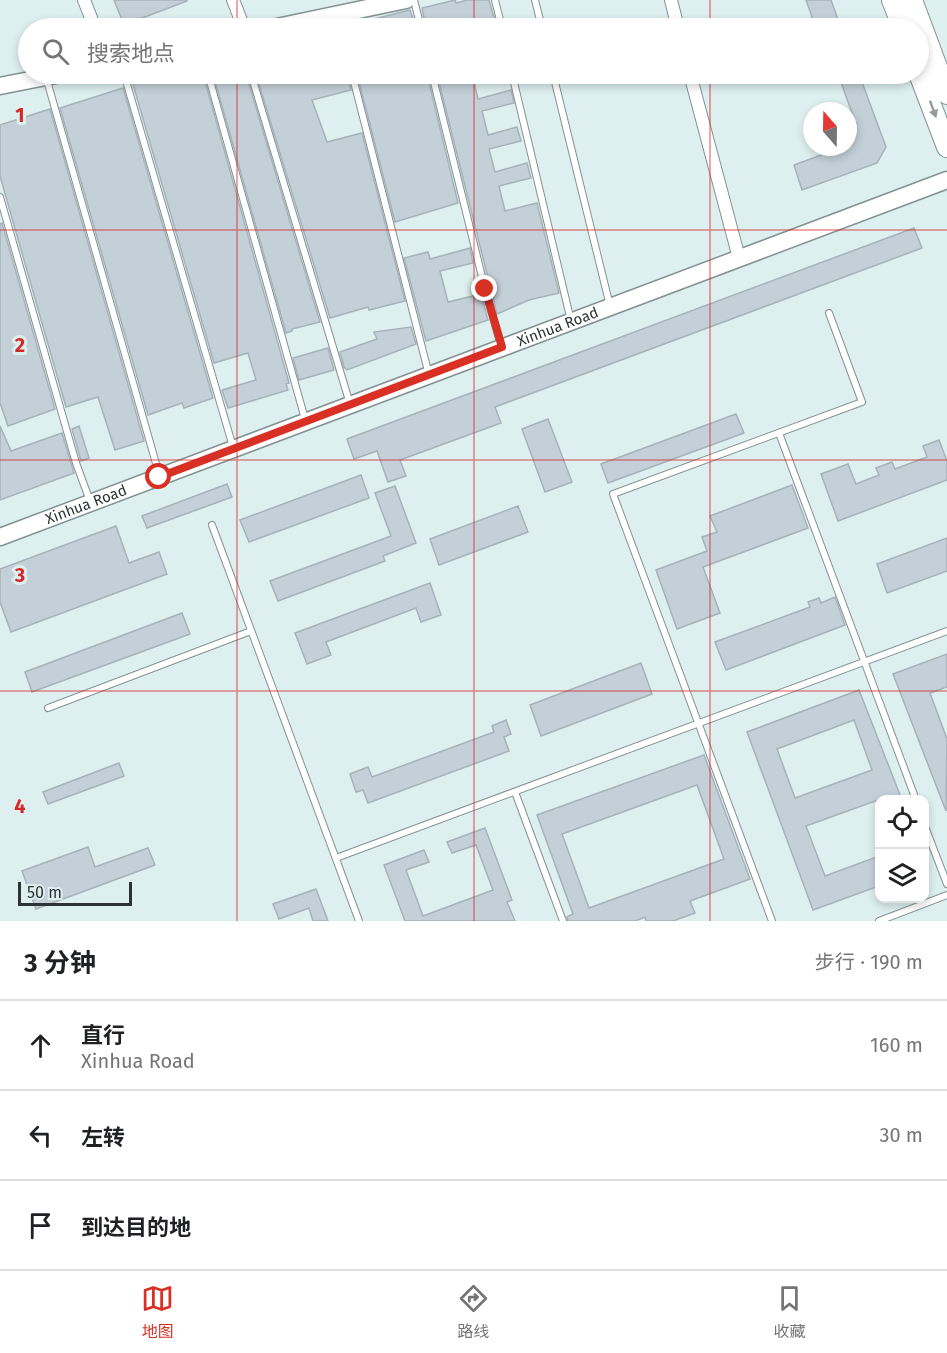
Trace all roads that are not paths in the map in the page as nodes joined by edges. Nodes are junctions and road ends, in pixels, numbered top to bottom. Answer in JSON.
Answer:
{"nodes":[{"id":1,"x":84,"y":0,"type":"edge"},
{"id":2,"x":233,"y":0,"type":"edge"},
{"id":3,"x":406,"y":0,"type":"edge"},
{"id":4,"x":414,"y":0,"type":"edge"},
{"id":5,"x":495,"y":0,"type":"edge"},
{"id":6,"x":535,"y":0,"type":"edge"},
{"id":7,"x":671,"y":0,"type":"edge"},
{"id":8,"x":892,"y":0,"type":"edge"},
{"id":9,"x":912,"y":0,"type":"edge"},
{"id":10,"x":91,"y":18,"type":"edge"},
{"id":11,"x":240,"y":18,"type":"edge"},
{"id":12,"x":350,"y":18,"type":"edge"},
{"id":13,"x":418,"y":18,"type":"edge"},
{"id":14,"x":500,"y":18,"type":"edge"},
{"id":15,"x":540,"y":18,"type":"edge"},
{"id":16,"x":676,"y":18,"type":"edge"},
{"id":17,"x":899,"y":18,"type":"edge"},
{"id":18,"x":919,"y":18,"type":"edge"},
{"id":19,"x":929,"y":46,"type":"edge"},
{"id":20,"x":18,"y":83,"type":"edge"},
{"id":21,"x":55,"y":84,"type":"edge"},
{"id":22,"x":127,"y":84,"type":"edge"},
{"id":23,"x":211,"y":84,"type":"edge"},
{"id":24,"x":254,"y":84,"type":"edge"},
{"id":25,"x":355,"y":84,"type":"edge"},
{"id":26,"x":434,"y":84,"type":"edge"},
{"id":27,"x":514,"y":84,"type":"edge"},
{"id":28,"x":555,"y":84,"type":"edge"},
{"id":29,"x":693,"y":84,"type":"edge"},
{"id":30,"x":923,"y":84,"type":"edge"},
{"id":31,"x":0,"y":87,"type":"edge"},
{"id":32,"x":947,"y":94,"type":"edge"},
{"id":33,"x":947,"y":147,"type":"edge"},
{"id":34,"x":947,"y":180,"type":"edge"},
{"id":35,"x":0,"y":197,"type":"edge"},
{"id":36,"x":739,"y":258,"type":"junction"},
{"id":37,"x":610,"y":306,"type":"junction"},
{"id":38,"x":829,"y":313,"type":"dead end"},
{"id":39,"x":570,"y":321,"type":"junction"},
{"id":40,"x":502,"y":347,"type":"junction"},
{"id":41,"x":429,"y":375,"type":"junction"},
{"id":42,"x":350,"y":405,"type":"junction"},
{"id":43,"x":306,"y":421,"type":"junction"},
{"id":44,"x":779,"y":433,"type":"junction"},
{"id":45,"x":234,"y":449,"type":"junction"},
{"id":46,"x":159,"y":477,"type":"junction"},
{"id":47,"x":91,"y":503,"type":"junction"},
{"id":48,"x":212,"y":525,"type":"dead end"},
{"id":49,"x":0,"y":537,"type":"edge"},
{"id":50,"x":251,"y":631,"type":"junction"},
{"id":51,"x":947,"y":631,"type":"edge"},
{"id":52,"x":864,"y":661,"type":"junction"},
{"id":53,"x":48,"y":708,"type":"dead end"},
{"id":54,"x":698,"y":723,"type":"junction"},
{"id":55,"x":515,"y":792,"type":"junction"},
{"id":56,"x":913,"y":795,"type":"edge"},
{"id":57,"x":929,"y":837,"type":"edge"},
{"id":58,"x":336,"y":858,"type":"junction"},
{"id":59,"x":947,"y":884,"type":"edge"},
{"id":60,"x":947,"y":895,"type":"edge"},
{"id":61,"x":899,"y":918,"type":"edge"},
{"id":62,"x":359,"y":921,"type":"edge"},
{"id":63,"x":563,"y":921,"type":"edge"},
{"id":64,"x":772,"y":921,"type":"edge"},
{"id":65,"x":879,"y":921,"type":"edge"}],
"edges":[{"from":1,"to":10,"type":"street"},
{"from":2,"to":11,"type":"street"},
{"from":3,"to":12,"type":"main road"},
{"from":4,"to":13,"type":"lane"},
{"from":5,"to":14,"type":"lane"},
{"from":6,"to":15,"type":"lane"},
{"from":7,"to":16,"type":"street"},
{"from":8,"to":17,"type":"main road"},
{"from":9,"to":18,"type":"main road"},
{"from":19,"to":32,"type":"main road"},
{"from":20,"to":31,"type":"main road"},
{"from":21,"to":46,"type":"lane"},
{"from":22,"to":45,"type":"lane"},
{"from":23,"to":43,"type":"lane"},
{"from":24,"to":42,"type":"lane"},
{"from":25,"to":41,"type":"lane"},
{"from":26,"to":40,"type":"lane"},
{"from":27,"to":39,"type":"lane"},
{"from":28,"to":37,"type":"lane"},
{"from":29,"to":36,"type":"street"},
{"from":30,"to":33,"type":"main road","one_way":true},
{"from":34,"to":36,"type":"main road","name":"Xinhua Road"},
{"from":35,"to":47,"type":"lane"},
{"from":36,"to":37,"type":"main road","name":"Xinhua Road"},
{"from":37,"to":39,"type":"main road","name":"Xinhua Road"},
{"from":38,"to":44,"type":"lane"},
{"from":39,"to":40,"type":"main road","name":"Xinhua Road"},
{"from":40,"to":41,"type":"main road","name":"Xinhua Road"},
{"from":41,"to":42,"type":"main road","name":"Xinhua Road"},
{"from":42,"to":43,"type":"main road","name":"Xinhua Road"},
{"from":43,"to":45,"type":"main road","name":"Xinhua Road"},
{"from":44,"to":52,"type":"lane"},
{"from":44,"to":54,"type":"lane"},
{"from":45,"to":46,"type":"main road","name":"Xinhua Road"},
{"from":46,"to":47,"type":"main road","name":"Xinhua Road"},
{"from":47,"to":49,"type":"main road","name":"Xinhua Road"},
{"from":48,"to":50,"type":"lane"},
{"from":50,"to":53,"type":"lane"},
{"from":50,"to":58,"type":"lane"},
{"from":51,"to":52,"type":"lane"},
{"from":52,"to":54,"type":"lane"},
{"from":52,"to":56,"type":"lane"},
{"from":54,"to":55,"type":"lane"},
{"from":54,"to":64,"type":"lane"},
{"from":55,"to":58,"type":"lane"},
{"from":55,"to":63,"type":"lane"},
{"from":57,"to":59,"type":"lane"},
{"from":58,"to":62,"type":"lane"},
{"from":60,"to":61,"type":"lane"},
{"from":61,"to":65,"type":"lane"}]}
